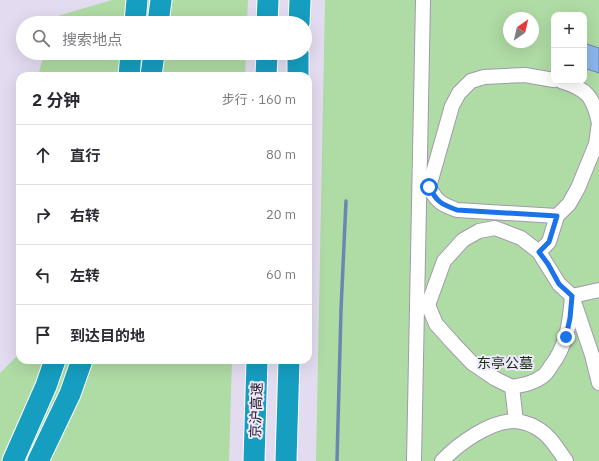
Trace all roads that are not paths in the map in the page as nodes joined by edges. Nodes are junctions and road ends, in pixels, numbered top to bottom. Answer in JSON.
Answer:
{"nodes":[{"id":1,"x":268,"y":0,"type":"edge"},
{"id":2,"x":300,"y":0,"type":"edge"},
{"id":3,"x":423,"y":0,"type":"edge"},
{"id":4,"x":268,"y":16,"type":"edge"},
{"id":5,"x":299,"y":16,"type":"edge"},
{"id":6,"x":130,"y":60,"type":"edge"},
{"id":7,"x":153,"y":60,"type":"edge"},
{"id":8,"x":267,"y":60,"type":"edge"},
{"id":9,"x":298,"y":60,"type":"edge"},
{"id":10,"x":129,"y":72,"type":"edge"},
{"id":11,"x":152,"y":72,"type":"edge"},
{"id":12,"x":266,"y":72,"type":"edge"},
{"id":13,"x":298,"y":72,"type":"edge"},
{"id":14,"x":551,"y":79,"type":"edge"},
{"id":15,"x":571,"y":84,"type":"edge"},
{"id":16,"x":597,"y":109,"type":"edge"},
{"id":17,"x":599,"y":123,"type":"edge"},
{"id":18,"x":424,"y":187,"type":"junction"},
{"id":19,"x":557,"y":216,"type":"junction"},
{"id":20,"x":539,"y":252,"type":"junction"},
{"id":21,"x":599,"y":290,"type":"edge"},
{"id":22,"x":572,"y":296,"type":"junction"},
{"id":23,"x":422,"y":307,"type":"junction"},
{"id":24,"x":54,"y":364,"type":"edge"},
{"id":25,"x":81,"y":364,"type":"edge"},
{"id":26,"x":257,"y":364,"type":"edge"},
{"id":27,"x":289,"y":364,"type":"edge"},
{"id":28,"x":599,"y":383,"type":"edge"},
{"id":29,"x":512,"y":387,"type":"junction"},
{"id":30,"x":516,"y":421,"type":"junction"},
{"id":31,"x":12,"y":461,"type":"edge"},
{"id":32,"x":38,"y":461,"type":"edge"},
{"id":33,"x":254,"y":461,"type":"edge"},
{"id":34,"x":286,"y":461,"type":"edge"},
{"id":35,"x":414,"y":461,"type":"edge"},
{"id":36,"x":442,"y":461,"type":"edge"},
{"id":37,"x":566,"y":461,"type":"edge"}],
"edges":[{"from":1,"to":4,"type":"highway"},
{"from":2,"to":5,"type":"highway"},
{"from":3,"to":18,"type":"lane"},
{"from":6,"to":10,"type":"highway"},
{"from":7,"to":11,"type":"highway"},
{"from":8,"to":12,"type":"highway"},
{"from":9,"to":13,"type":"highway"},
{"from":14,"to":18,"type":"lane"},
{"from":15,"to":16,"type":"lane"},
{"from":16,"to":17,"type":"lane"},
{"from":17,"to":19,"type":"lane"},
{"from":18,"to":19,"type":"lane"},
{"from":18,"to":23,"type":"lane"},
{"from":19,"to":20,"type":"lane"},
{"from":20,"to":22,"type":"lane"},
{"from":20,"to":23,"type":"lane"},
{"from":21,"to":22,"type":"lane"},
{"from":22,"to":28,"type":"lane"},
{"from":22,"to":29,"type":"lane"},
{"from":23,"to":29,"type":"lane"},
{"from":23,"to":35,"type":"lane"},
{"from":24,"to":31,"type":"highway"},
{"from":25,"to":32,"type":"highway"},
{"from":26,"to":33,"type":"highway","name":"京沪高速"},
{"from":27,"to":34,"type":"highway"},
{"from":29,"to":30,"type":"lane"},
{"from":30,"to":36,"type":"lane"},
{"from":30,"to":37,"type":"lane"}]}
